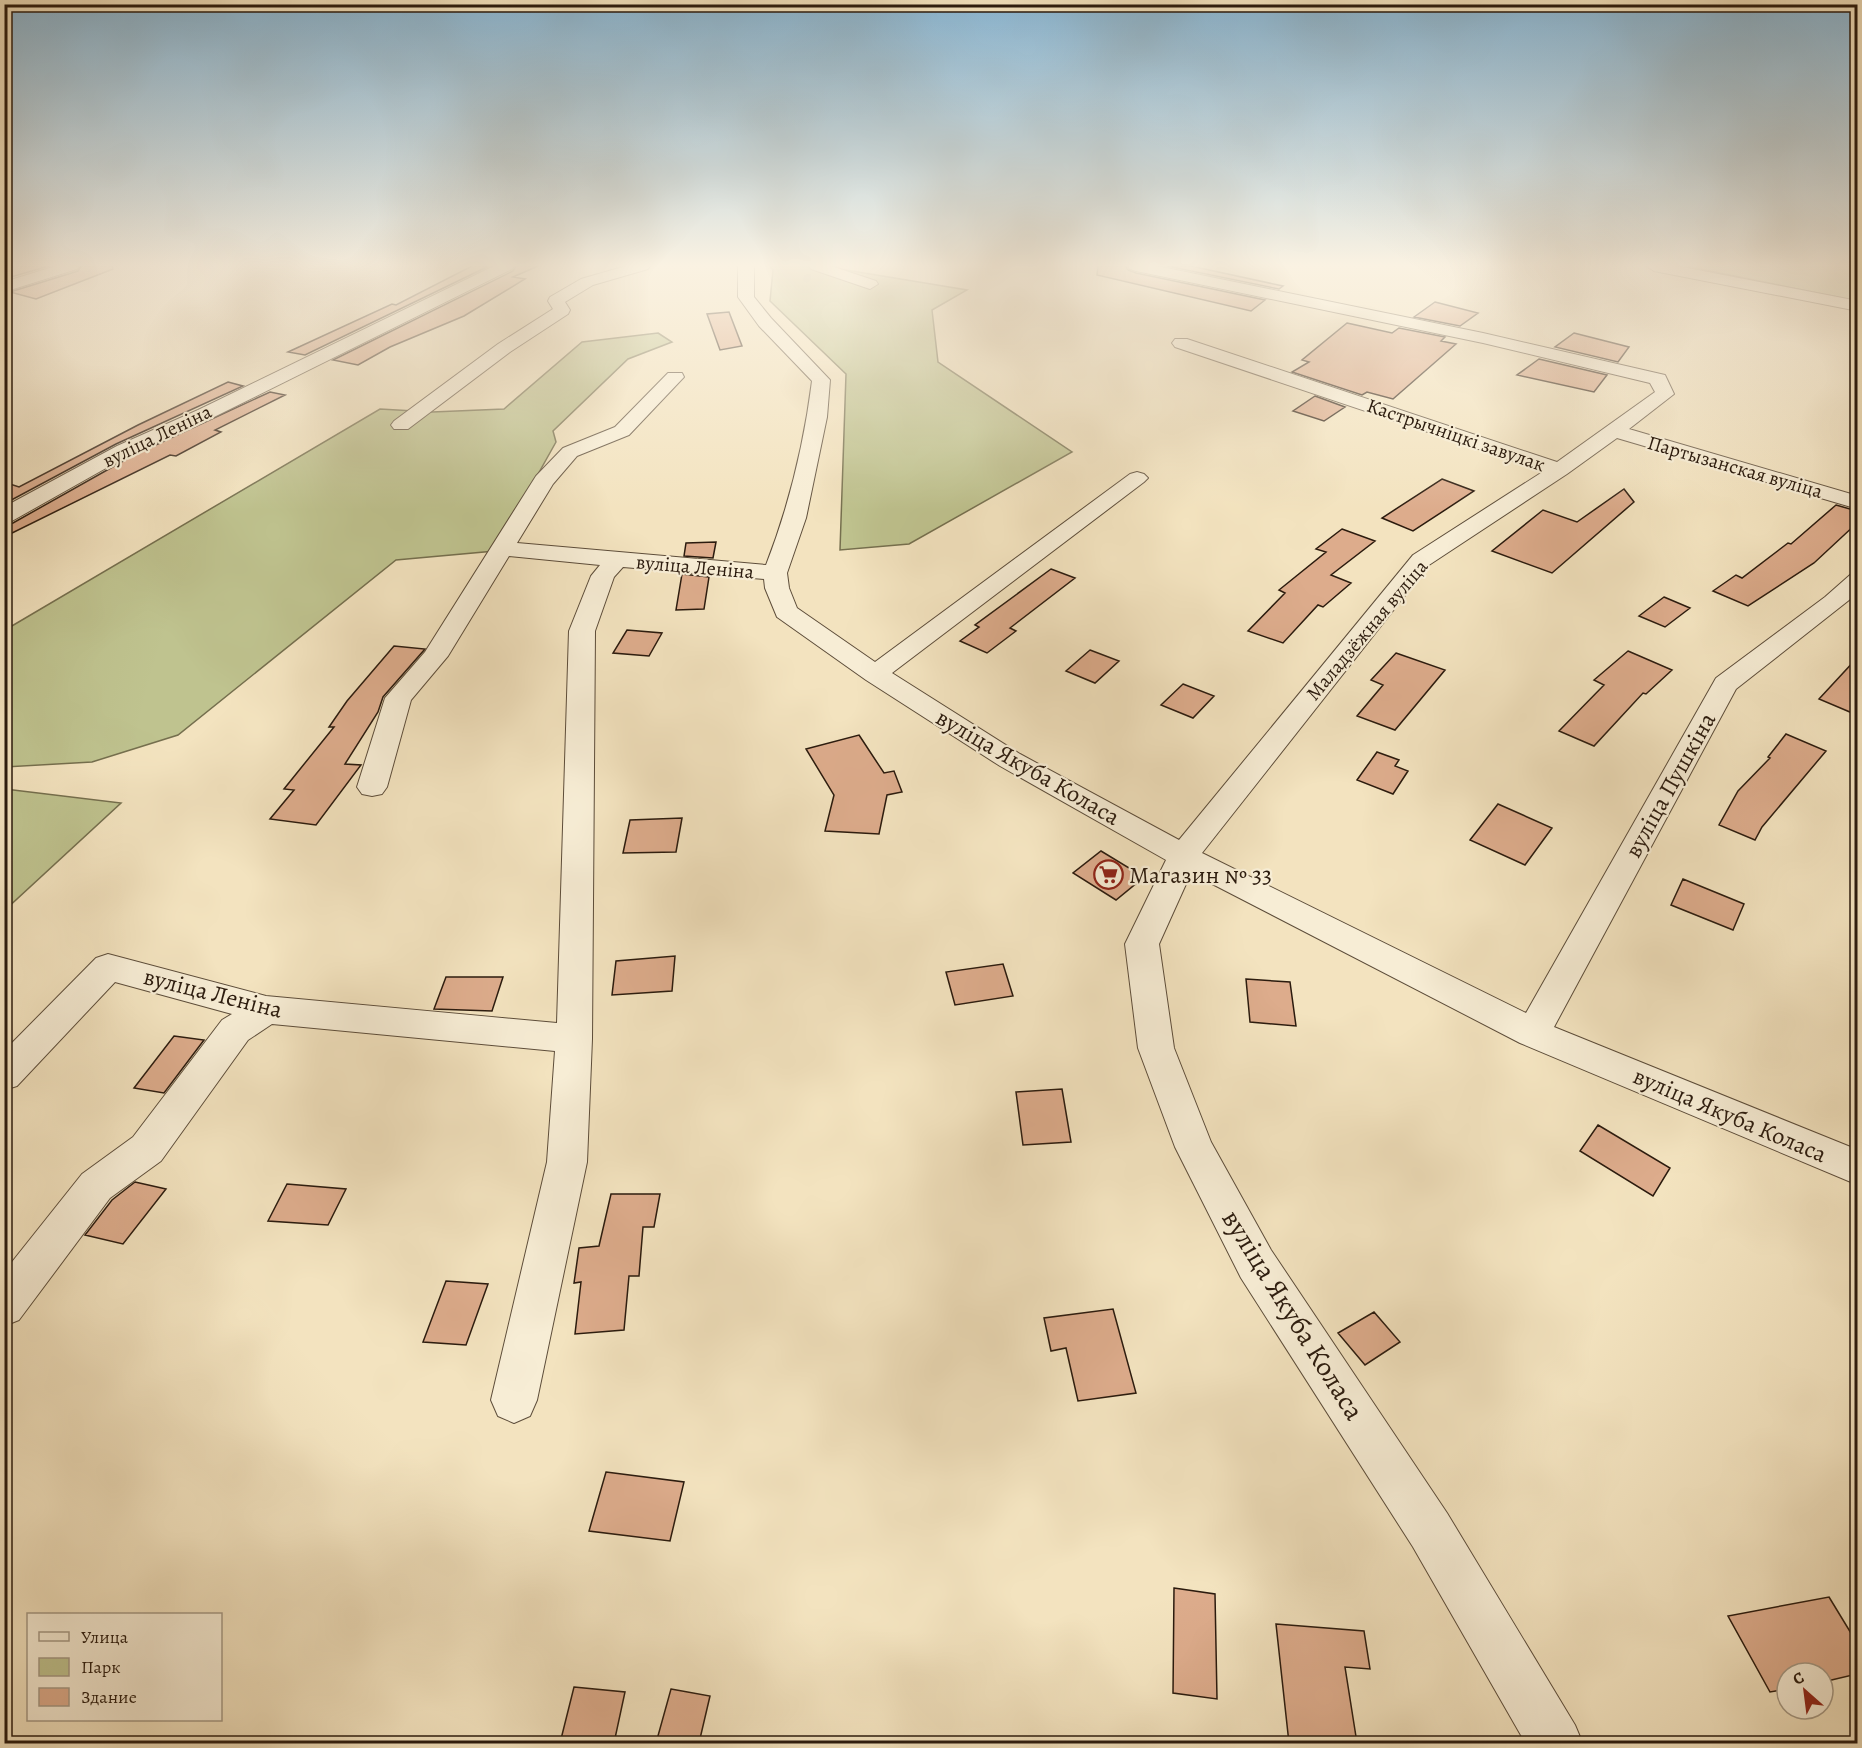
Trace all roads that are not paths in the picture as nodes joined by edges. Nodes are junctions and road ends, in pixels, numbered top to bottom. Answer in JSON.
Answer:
{"nodes":[{"id":1,"x":340,"y":348,"type":"edge"},
{"id":2,"x":505,"y":348,"type":"edge"},
{"id":3,"x":790,"y":348,"type":"edge"},
{"id":4,"x":1195,"y":348,"type":"edge"},
{"id":5,"x":1524,"y":348,"type":"edge"},
{"id":6,"x":675,"y":377,"type":"dead end"},
{"id":7,"x":401,"y":425,"type":"dead end"},
{"id":8,"x":1613,"y":431,"type":"junction"},
{"id":9,"x":1560,"y":470,"type":"junction"},
{"id":10,"x":1137,"y":478,"type":"dead end"},
{"id":11,"x":1857,"y":503,"type":"edge"},
{"id":12,"x":4,"y":516,"type":"edge"},
{"id":13,"x":503,"y":549,"type":"junction"},
{"id":14,"x":616,"y":560,"type":"junction"},
{"id":15,"x":775,"y":573,"type":"junction"},
{"id":16,"x":1857,"y":580,"type":"edge"},
{"id":17,"x":874,"y":674,"type":"junction"},
{"id":18,"x":372,"y":787,"type":"dead end"},
{"id":19,"x":1183,"y":856,"type":"junction"},
{"id":20,"x":266,"y":1010,"type":"junction"},
{"id":21,"x":1533,"y":1033,"type":"junction"},
{"id":22,"x":574,"y":1039,"type":"junction"},
{"id":23,"x":4,"y":1075,"type":"edge"},
{"id":24,"x":1857,"y":1168,"type":"edge"},
{"id":25,"x":4,"y":1306,"type":"edge"},
{"id":26,"x":514,"y":1400,"type":"dead end"},
{"id":27,"x":1556,"y":1743,"type":"edge"}],
"edges":[{"from":1,"to":12,"type":"street","name":"вуліца Леніна"},
{"from":2,"to":7,"type":"street"},
{"from":3,"to":15,"type":"street"},
{"from":4,"to":9,"type":"street","name":"Кастрычніцкі завулак"},
{"from":5,"to":8,"type":"street","name":"Маладзёжная вуліца"},
{"from":6,"to":13,"type":"street"},
{"from":8,"to":9,"type":"street","name":"Маладзёжная вуліца"},
{"from":8,"to":11,"type":"street","name":"Партызанская вуліца"},
{"from":9,"to":19,"type":"street","name":"Маладзёжная вуліца"},
{"from":10,"to":17,"type":"street"},
{"from":13,"to":14,"type":"street","name":"вуліца Леніна"},
{"from":13,"to":18,"type":"street"},
{"from":14,"to":15,"type":"street","name":"вуліца Леніна"},
{"from":14,"to":22,"type":"street","name":"вуліца Леніна"},
{"from":15,"to":17,"type":"street","name":"вуліца Якуба Коласа"},
{"from":16,"to":21,"type":"street","name":"вуліца Пушкіна"},
{"from":17,"to":19,"type":"street","name":"вуліца Якуба Коласа"},
{"from":19,"to":21,"type":"street","name":"вуліца Якуба Коласа"},
{"from":19,"to":27,"type":"street","name":"вуліца Якуба Коласа"},
{"from":20,"to":22,"type":"street","name":"вуліца Леніна"},
{"from":20,"to":23,"type":"street","name":"вуліца Леніна"},
{"from":20,"to":25,"type":"street"},
{"from":21,"to":24,"type":"street","name":"вуліца Якуба Коласа"},
{"from":22,"to":26,"type":"street","name":"вуліца Леніна"}]}
